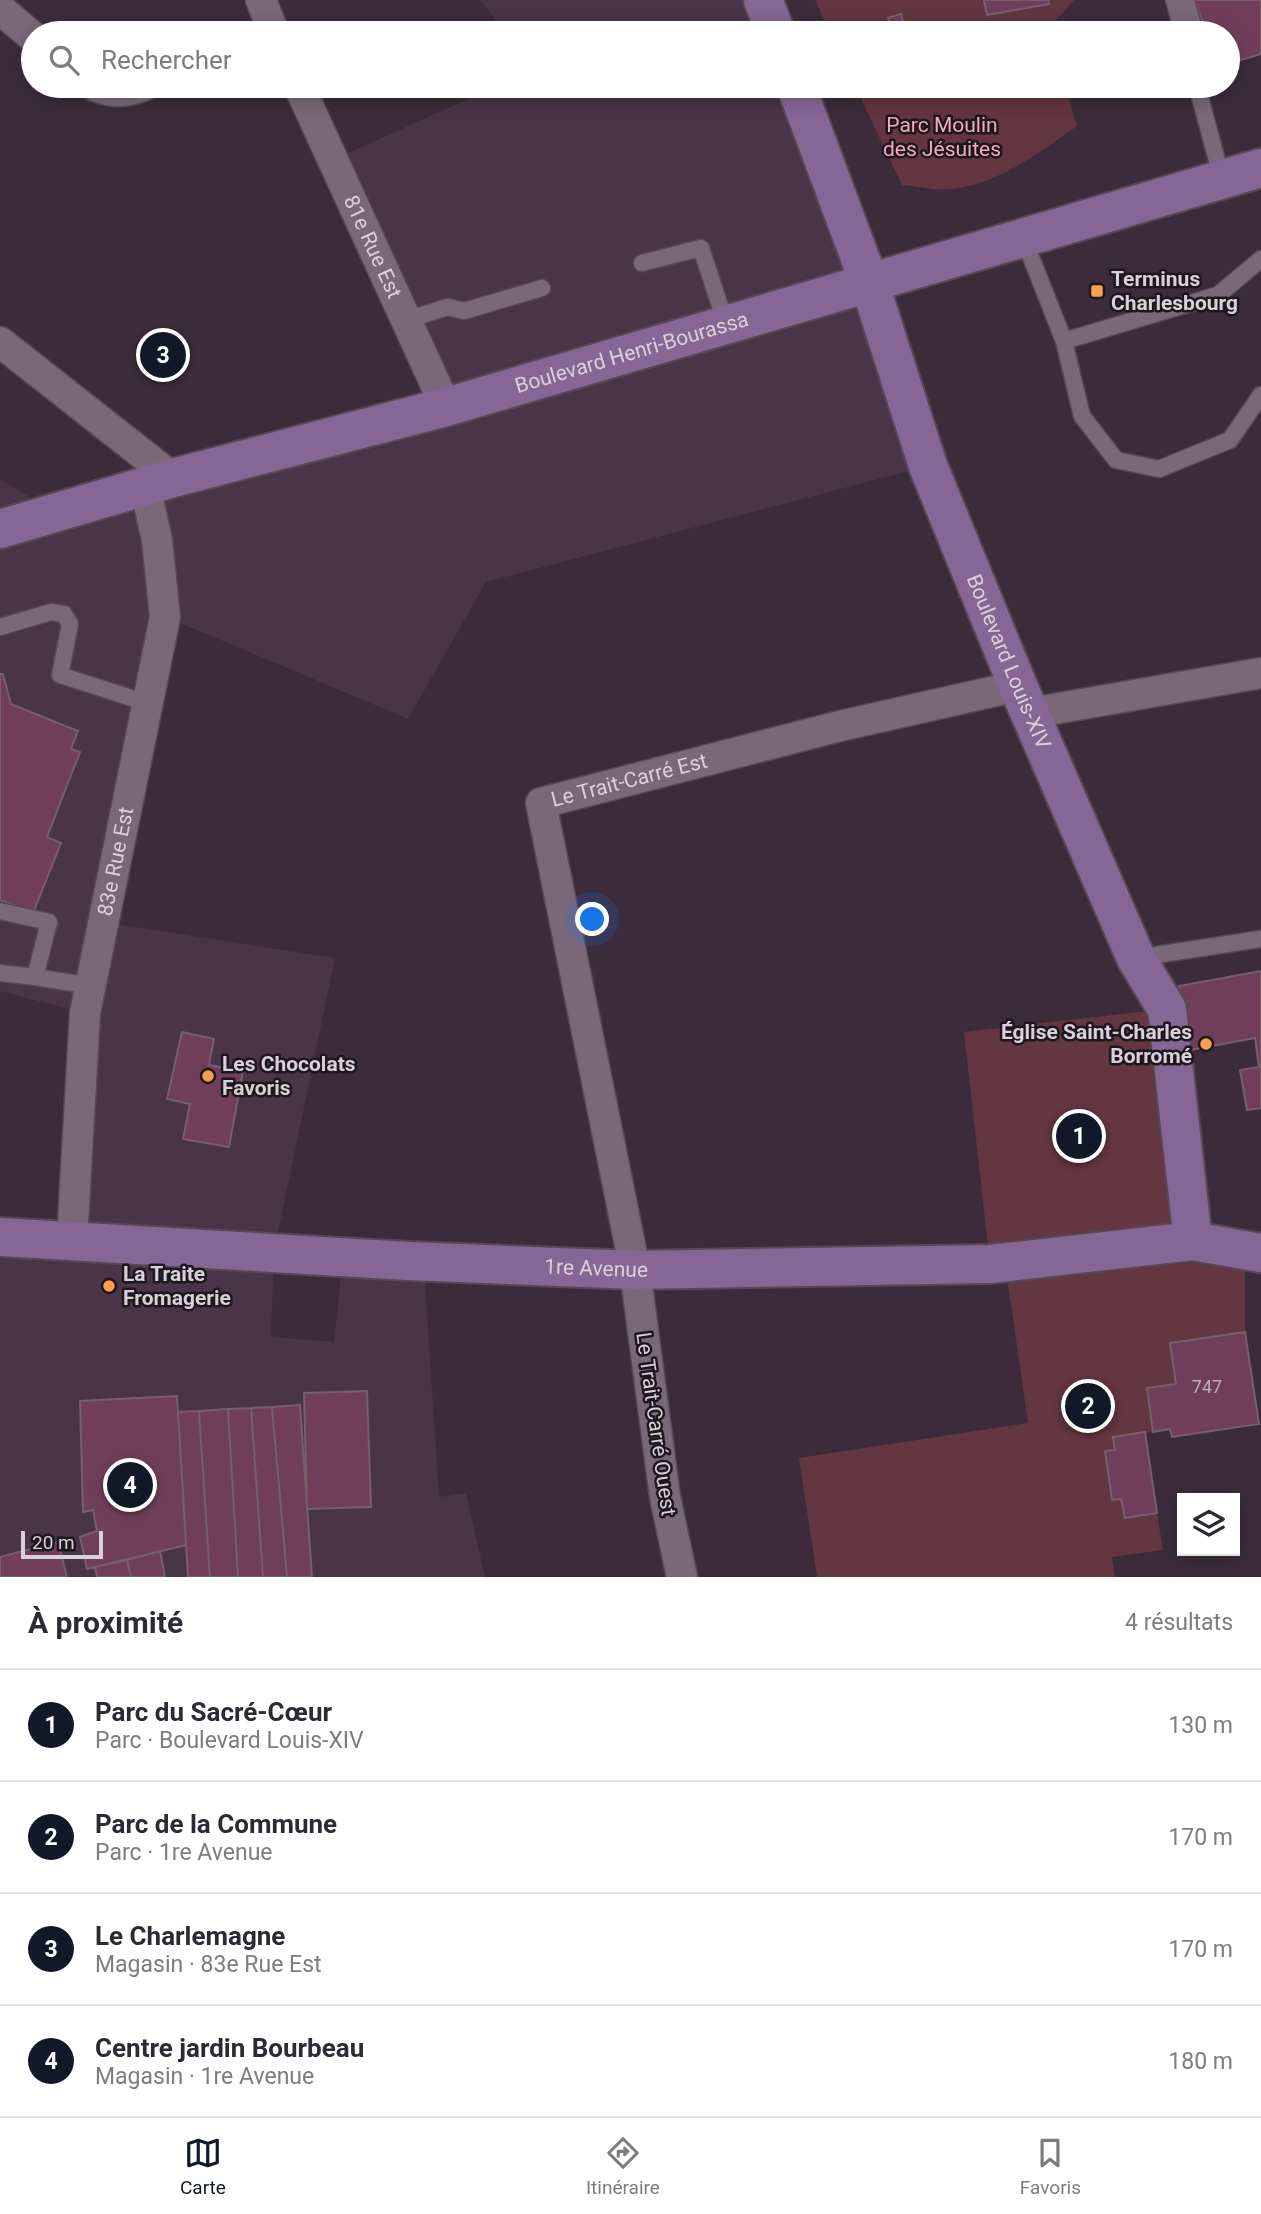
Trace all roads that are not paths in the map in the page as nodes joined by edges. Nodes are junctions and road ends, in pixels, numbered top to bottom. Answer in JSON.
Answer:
{"nodes":[{"id":1,"x":261,"y":0,"type":"edge"},
{"id":2,"x":763,"y":0,"type":"edge"},
{"id":3,"x":1174,"y":0,"type":"edge"},
{"id":4,"x":1186,"y":0,"type":"edge"},
{"id":5,"x":0,"y":9,"type":"edge"},
{"id":6,"x":267,"y":21,"type":"edge"},
{"id":7,"x":771,"y":21,"type":"edge"},
{"id":8,"x":1180,"y":21,"type":"edge"},
{"id":9,"x":1192,"y":21,"type":"edge"},
{"id":10,"x":21,"y":27,"type":"edge"},
{"id":11,"x":304,"y":98,"type":"edge"},
{"id":12,"x":800,"y":98,"type":"edge"},
{"id":13,"x":1200,"y":98,"type":"edge"},
{"id":14,"x":1261,"y":168,"type":"edge"},
{"id":15,"x":1222,"y":179,"type":"junction"},
{"id":16,"x":1023,"y":237,"type":"junction"},
{"id":17,"x":1261,"y":259,"type":"edge"},
{"id":18,"x":642,"y":263,"type":"dead end"},
{"id":19,"x":869,"y":282,"type":"junction"},
{"id":20,"x":542,"y":288,"type":"dead end"},
{"id":21,"x":406,"y":320,"type":"junction"},
{"id":22,"x":726,"y":324,"type":"junction"},
{"id":23,"x":1064,"y":341,"type":"junction"},
{"id":24,"x":0,"y":342,"type":"edge"},
{"id":25,"x":1261,"y":395,"type":"edge"},
{"id":26,"x":446,"y":407,"type":"junction"},
{"id":27,"x":159,"y":482,"type":"junction"},
{"id":28,"x":0,"y":529,"type":"edge"},
{"id":29,"x":0,"y":627,"type":"edge"},
{"id":30,"x":1261,"y":673,"type":"edge"},
{"id":31,"x":1024,"y":700,"type":"junction"},
{"id":32,"x":147,"y":703,"type":"junction"},
{"id":33,"x":0,"y":911,"type":"edge"},
{"id":34,"x":1261,"y":939,"type":"edge"},
{"id":35,"x":1136,"y":958,"type":"junction"},
{"id":36,"x":0,"y":973,"type":"edge"},
{"id":37,"x":35,"y":977,"type":"junction"},
{"id":38,"x":91,"y":986,"type":"junction"},
{"id":39,"x":0,"y":1237,"type":"edge"},
{"id":40,"x":72,"y":1240,"type":"junction"},
{"id":41,"x":1193,"y":1241,"type":"junction"},
{"id":42,"x":1261,"y":1253,"type":"edge"},
{"id":43,"x":635,"y":1270,"type":"junction"},
{"id":44,"x":681,"y":1577,"type":"edge"}],
"edges":[{"from":1,"to":6,"type":"street"},
{"from":2,"to":7,"type":"main road"},
{"from":3,"to":8,"type":"lane"},
{"from":4,"to":9,"type":"lane"},
{"from":5,"to":10,"type":"street"},
{"from":11,"to":21,"type":"street","name":"81e Rue Est"},
{"from":12,"to":19,"type":"main road","name":"Boulevard Louis-XIV"},
{"from":13,"to":15,"type":"lane"},
{"from":14,"to":15,"type":"main road","name":"Boulevard Henri-Bourassa"},
{"from":15,"to":16,"type":"main road","name":"Boulevard Henri-Bourassa"},
{"from":16,"to":19,"type":"main road","name":"Boulevard Henri-Bourassa"},
{"from":16,"to":23,"type":"lane"},
{"from":17,"to":23,"type":"lane"},
{"from":18,"to":22,"type":"lane"},
{"from":19,"to":22,"type":"main road","name":"Boulevard Henri-Bourassa"},
{"from":19,"to":31,"type":"main road","name":"Boulevard Louis-XIV"},
{"from":20,"to":21,"type":"lane"},
{"from":21,"to":26,"type":"street","name":"81e Rue Est"},
{"from":22,"to":26,"type":"main road","name":"Boulevard Henri-Bourassa"},
{"from":23,"to":25,"type":"lane"},
{"from":24,"to":27,"type":"street"},
{"from":26,"to":27,"type":"main road","name":"Boulevard Henri-Bourassa"},
{"from":27,"to":28,"type":"main road","name":"Boulevard Henri-Bourassa"},
{"from":27,"to":32,"type":"street","name":"83e Rue Est"},
{"from":29,"to":32,"type":"lane"},
{"from":30,"to":31,"type":"street","name":"Le Trait-Carré Est"},
{"from":31,"to":35,"type":"main road","name":"Boulevard Louis-XIV"},
{"from":31,"to":43,"type":"street","name":"Le Trait-Carré Est"},
{"from":32,"to":38,"type":"street","name":"83e Rue Est"},
{"from":33,"to":37,"type":"lane"},
{"from":34,"to":35,"type":"lane"},
{"from":35,"to":41,"type":"main road","name":"Boulevard Louis-XIV"},
{"from":36,"to":37,"type":"lane"},
{"from":37,"to":38,"type":"lane"},
{"from":38,"to":40,"type":"street","name":"83e Rue Est"},
{"from":39,"to":40,"type":"main road","name":"1re Avenue"},
{"from":40,"to":43,"type":"main road","name":"1re Avenue"},
{"from":41,"to":42,"type":"main road","name":"1re Avenue"},
{"from":41,"to":43,"type":"main road","name":"1re Avenue"},
{"from":43,"to":44,"type":"street","name":"Le Trait-Carré Ouest"}]}
